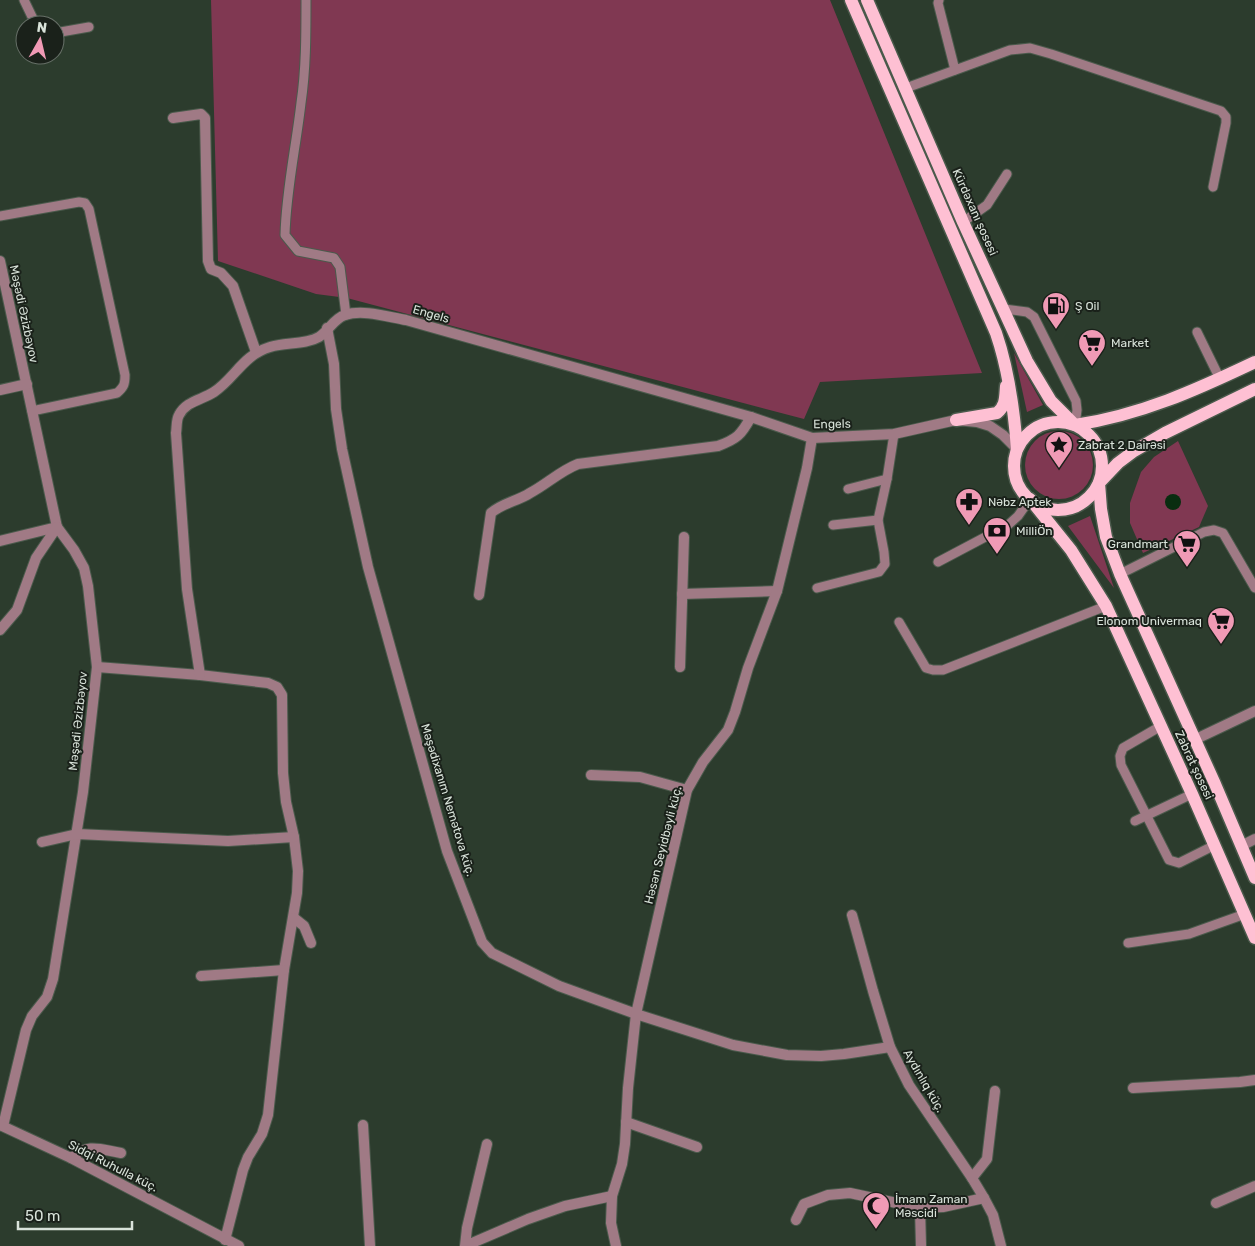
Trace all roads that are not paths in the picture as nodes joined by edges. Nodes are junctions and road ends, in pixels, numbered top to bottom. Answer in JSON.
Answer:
{"nodes":[{"id":1,"x":24,"y":0,"type":"edge"},
{"id":2,"x":306,"y":0,"type":"edge"},
{"id":3,"x":851,"y":0,"type":"edge"},
{"id":4,"x":867,"y":0,"type":"edge"},
{"id":5,"x":939,"y":0,"type":"edge"},
{"id":6,"x":31,"y":15,"type":"edge"},
{"id":7,"x":89,"y":27,"type":"dead end"},
{"id":8,"x":65,"y":31,"type":"edge"},
{"id":9,"x":955,"y":70,"type":"junction"},
{"id":10,"x":906,"y":88,"type":"junction"},
{"id":11,"x":173,"y":118,"type":"dead end"},
{"id":12,"x":1006,"y":174,"type":"dead end"},
{"id":13,"x":1213,"y":187,"type":"dead end"},
{"id":14,"x":0,"y":216,"type":"edge"},
{"id":15,"x":963,"y":222,"type":"junction"},
{"id":16,"x":0,"y":261,"type":"edge"},
{"id":17,"x":1004,"y":309,"type":"junction"},
{"id":18,"x":346,"y":315,"type":"junction"},
{"id":19,"x":327,"y":328,"type":"junction"},
{"id":20,"x":1197,"y":332,"type":"dead end"},
{"id":21,"x":256,"y":352,"type":"junction"},
{"id":22,"x":1255,"y":362,"type":"edge"},
{"id":23,"x":1008,"y":371,"type":"junction"},
{"id":24,"x":1220,"y":378,"type":"junction"},
{"id":25,"x":26,"y":384,"type":"junction"},
{"id":26,"x":1255,"y":389,"type":"edge"},
{"id":27,"x":0,"y":390,"type":"edge"},
{"id":28,"x":32,"y":411,"type":"junction"},
{"id":29,"x":751,"y":417,"type":"junction"},
{"id":30,"x":956,"y":420,"type":"junction"},
{"id":31,"x":1075,"y":425,"type":"junction"},
{"id":32,"x":894,"y":434,"type":"junction"},
{"id":33,"x":812,"y":438,"type":"junction"},
{"id":34,"x":1017,"y":449,"type":"junction"},
{"id":35,"x":887,"y":479,"type":"junction"},
{"id":36,"x":1099,"y":482,"type":"junction"},
{"id":37,"x":848,"y":490,"type":"dead end"},
{"id":38,"x":1030,"y":500,"type":"junction"},
{"id":39,"x":878,"y":520,"type":"junction"},
{"id":40,"x":833,"y":525,"type":"dead end"},
{"id":41,"x":57,"y":527,"type":"junction"},
{"id":42,"x":684,"y":537,"type":"dead end"},
{"id":43,"x":0,"y":541,"type":"edge"},
{"id":44,"x":938,"y":562,"type":"dead end"},
{"id":45,"x":1120,"y":574,"type":"junction"},
{"id":46,"x":817,"y":588,"type":"dead end"},
{"id":47,"x":1255,"y":588,"type":"edge"},
{"id":48,"x":777,"y":591,"type":"junction"},
{"id":49,"x":682,"y":594,"type":"junction"},
{"id":50,"x":479,"y":595,"type":"dead end"},
{"id":51,"x":1106,"y":606,"type":"junction"},
{"id":52,"x":899,"y":622,"type":"dead end"},
{"id":53,"x":0,"y":630,"type":"edge"},
{"id":54,"x":96,"y":667,"type":"junction"},
{"id":55,"x":680,"y":667,"type":"dead end"},
{"id":56,"x":200,"y":674,"type":"junction"},
{"id":57,"x":1255,"y":711,"type":"edge"},
{"id":58,"x":1161,"y":726,"type":"junction"},
{"id":59,"x":1194,"y":740,"type":"junction"},
{"id":60,"x":591,"y":775,"type":"dead end"},
{"id":61,"x":687,"y":790,"type":"junction"},
{"id":62,"x":1192,"y":794,"type":"junction"},
{"id":63,"x":1146,"y":816,"type":"junction"},
{"id":64,"x":1135,"y":821,"type":"dead end"},
{"id":65,"x":77,"y":834,"type":"junction"},
{"id":66,"x":294,"y":837,"type":"junction"},
{"id":67,"x":1255,"y":839,"type":"edge"},
{"id":68,"x":42,"y":842,"type":"dead end"},
{"id":69,"x":1215,"y":845,"type":"junction"},
{"id":70,"x":1241,"y":846,"type":"junction"},
{"id":71,"x":1255,"y":878,"type":"edge"},
{"id":72,"x":1245,"y":914,"type":"junction"},
{"id":73,"x":852,"y":915,"type":"dead end"},
{"id":74,"x":294,"y":918,"type":"junction"},
{"id":75,"x":1255,"y":938,"type":"edge"},
{"id":76,"x":311,"y":943,"type":"dead end"},
{"id":77,"x":1128,"y":944,"type":"dead end"},
{"id":78,"x":284,"y":970,"type":"junction"},
{"id":79,"x":201,"y":976,"type":"dead end"},
{"id":80,"x":636,"y":1014,"type":"junction"},
{"id":81,"x":890,"y":1047,"type":"junction"},
{"id":82,"x":1255,"y":1080,"type":"edge"},
{"id":83,"x":1133,"y":1088,"type":"dead end"},
{"id":84,"x":995,"y":1091,"type":"dead end"},
{"id":85,"x":626,"y":1122,"type":"junction"},
{"id":86,"x":363,"y":1124,"type":"dead end"},
{"id":87,"x":2,"y":1125,"type":"edge"},
{"id":88,"x":487,"y":1144,"type":"dead end"},
{"id":89,"x":697,"y":1147,"type":"dead end"},
{"id":90,"x":121,"y":1153,"type":"dead end"},
{"id":91,"x":71,"y":1158,"type":"junction"},
{"id":92,"x":972,"y":1178,"type":"junction"},
{"id":93,"x":1255,"y":1186,"type":"edge"},
{"id":94,"x":612,"y":1196,"type":"junction"},
{"id":95,"x":984,"y":1198,"type":"junction"},
{"id":96,"x":1216,"y":1203,"type":"dead end"},
{"id":97,"x":920,"y":1208,"type":"junction"},
{"id":98,"x":796,"y":1220,"type":"dead end"},
{"id":99,"x":225,"y":1240,"type":"junction"},
{"id":100,"x":239,"y":1246,"type":"edge"},
{"id":101,"x":370,"y":1246,"type":"edge"},
{"id":102,"x":616,"y":1246,"type":"edge"},
{"id":103,"x":921,"y":1246,"type":"edge"},
{"id":104,"x":1001,"y":1246,"type":"edge"}],
"edges":[{"from":1,"to":6,"type":"lane"},
{"from":2,"to":18,"type":"lane"},
{"from":3,"to":23,"type":"main road"},
{"from":4,"to":10,"type":"main road","name":"Kürdəxanı şosesi"},
{"from":5,"to":9,"type":"lane"},
{"from":7,"to":8,"type":"lane"},
{"from":9,"to":10,"type":"lane"},
{"from":9,"to":13,"type":"lane"},
{"from":10,"to":15,"type":"main road","name":"Kürdəxanı şosesi"},
{"from":11,"to":21,"type":"street"},
{"from":12,"to":15,"type":"lane"},
{"from":14,"to":28,"type":"lane"},
{"from":15,"to":17,"type":"main road","name":"Kürdəxanı şosesi"},
{"from":16,"to":25,"type":"street","name":"Məşədi Əzizbəyov"},
{"from":17,"to":31,"type":"main road","name":"Kürdəxanı şosesi"},
{"from":17,"to":31,"type":"lane"},
{"from":18,"to":19,"type":"street"},
{"from":18,"to":29,"type":"street","name":"Engels"},
{"from":19,"to":21,"type":"street"},
{"from":19,"to":80,"type":"street","name":"Məşədixanım Nemətova küç."},
{"from":20,"to":24,"type":"lane"},
{"from":21,"to":56,"type":"street"},
{"from":22,"to":24,"type":"main road"},
{"from":23,"to":30,"type":"main road"},
{"from":23,"to":34,"type":"main road"},
{"from":24,"to":31,"type":"main road"},
{"from":25,"to":27,"type":"street"},
{"from":25,"to":28,"type":"street","name":"Məşədi Əzizbəyov"},
{"from":26,"to":36,"type":"main road"},
{"from":28,"to":41,"type":"street","name":"Məşədi Əzizbəyov"},
{"from":29,"to":33,"type":"street","name":"Engels"},
{"from":29,"to":50,"type":"street"},
{"from":30,"to":32,"type":"street","name":"Engels"},
{"from":30,"to":34,"type":"street","name":"Engels"},
{"from":31,"to":34,"type":"main road"},
{"from":31,"to":36,"type":"main road"},
{"from":32,"to":33,"type":"street","name":"Engels"},
{"from":32,"to":35,"type":"lane"},
{"from":33,"to":48,"type":"street","name":"Həsən Seyidbəyli küç."},
{"from":34,"to":38,"type":"main road"},
{"from":35,"to":37,"type":"lane"},
{"from":35,"to":39,"type":"lane"},
{"from":36,"to":38,"type":"main road"},
{"from":36,"to":45,"type":"main road","name":"Zabrat şosesi"},
{"from":38,"to":44,"type":"lane"},
{"from":38,"to":51,"type":"main road","name":"Zabrat şosesi"},
{"from":39,"to":40,"type":"lane"},
{"from":39,"to":46,"type":"lane"},
{"from":41,"to":43,"type":"street"},
{"from":41,"to":53,"type":"street"},
{"from":41,"to":54,"type":"street","name":"Məşədi Əzizbəyov"},
{"from":42,"to":49,"type":"street"},
{"from":45,"to":47,"type":"lane"},
{"from":45,"to":59,"type":"main road","name":"Zabrat şosesi"},
{"from":48,"to":49,"type":"street"},
{"from":48,"to":61,"type":"street","name":"Həsən Seyidbəyli küç."},
{"from":49,"to":55,"type":"street"},
{"from":51,"to":52,"type":"lane"},
{"from":51,"to":58,"type":"main road","name":"Zabrat şosesi"},
{"from":54,"to":56,"type":"street"},
{"from":54,"to":65,"type":"street","name":"Məşədi Əzizbəyov"},
{"from":56,"to":66,"type":"street"},
{"from":57,"to":59,"type":"street"},
{"from":58,"to":62,"type":"main road","name":"Zabrat şosesi"},
{"from":58,"to":63,"type":"lane"},
{"from":59,"to":70,"type":"main road","name":"Zabrat şosesi"},
{"from":60,"to":61,"type":"street"},
{"from":61,"to":80,"type":"street","name":"Həsən Seyidbəyli küç."},
{"from":62,"to":63,"type":"lane"},
{"from":62,"to":69,"type":"main road","name":"Zabrat şosesi"},
{"from":63,"to":64,"type":"lane"},
{"from":63,"to":69,"type":"lane"},
{"from":65,"to":66,"type":"street"},
{"from":65,"to":68,"type":"street"},
{"from":65,"to":87,"type":"street","name":"Məşədi Əzizbəyov"},
{"from":66,"to":74,"type":"street"},
{"from":67,"to":70,"type":"street"},
{"from":69,"to":72,"type":"main road","name":"Zabrat şosesi"},
{"from":70,"to":71,"type":"main road","name":"Zabrat şosesi"},
{"from":72,"to":75,"type":"main road","name":"Zabrat şosesi"},
{"from":72,"to":77,"type":"lane"},
{"from":73,"to":81,"type":"street","name":"Aydınlıq küç."},
{"from":74,"to":76,"type":"street"},
{"from":74,"to":78,"type":"street"},
{"from":78,"to":79,"type":"street"},
{"from":78,"to":99,"type":"street"},
{"from":80,"to":81,"type":"street","name":"Məşədixanım Nemətova küç."},
{"from":80,"to":85,"type":"street","name":"Həsən Seyidbəyli küç."},
{"from":81,"to":92,"type":"street","name":"Aydınlıq küç."},
{"from":82,"to":83,"type":"street"},
{"from":84,"to":92,"type":"street"},
{"from":85,"to":89,"type":"street"},
{"from":85,"to":94,"type":"street","name":"Həsən Seyidbəyli küç."},
{"from":86,"to":101,"type":"street"},
{"from":87,"to":91,"type":"street","name":"Sidqi Ruhulla küç."},
{"from":88,"to":94,"type":"street"},
{"from":90,"to":91,"type":"street"},
{"from":91,"to":99,"type":"street","name":"Sidqi Ruhulla küç."},
{"from":92,"to":95,"type":"street","name":"Aydınlıq küç."},
{"from":93,"to":96,"type":"street"},
{"from":94,"to":102,"type":"street","name":"Həsən Seyidbəyli küç."},
{"from":95,"to":97,"type":"street"},
{"from":95,"to":104,"type":"street","name":"Aydınlıq küç."},
{"from":97,"to":98,"type":"street"},
{"from":97,"to":103,"type":"street"},
{"from":99,"to":100,"type":"street","name":"Sidqi Ruhulla küç."}]}
